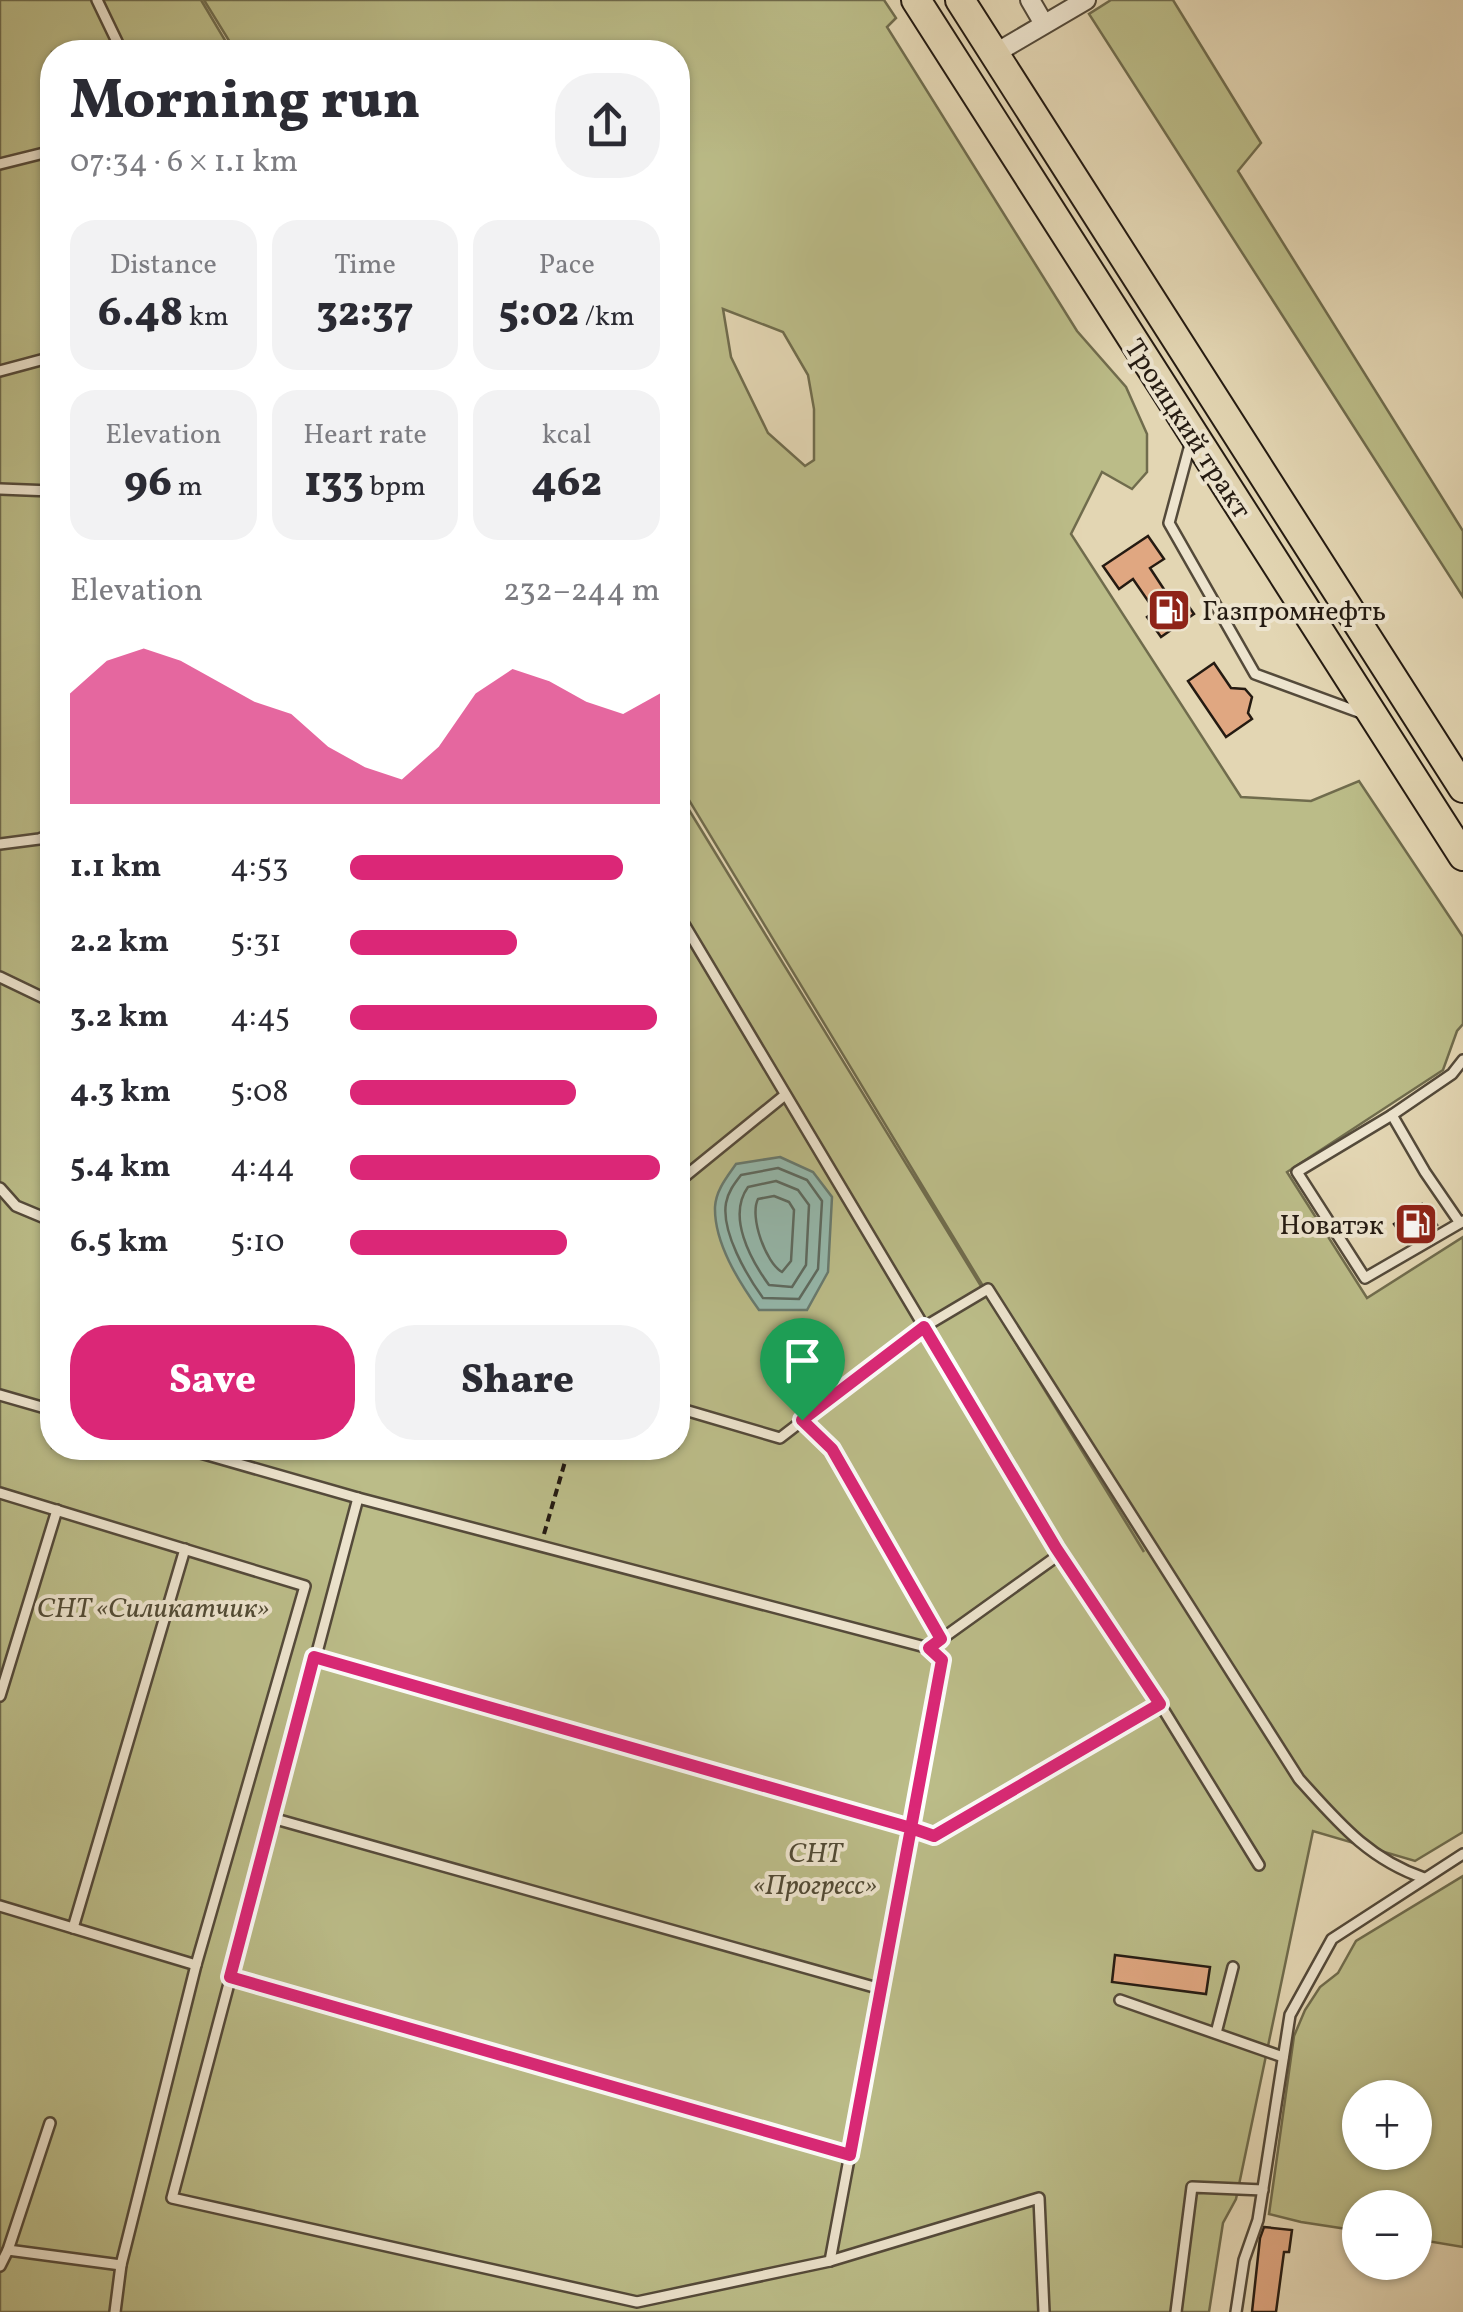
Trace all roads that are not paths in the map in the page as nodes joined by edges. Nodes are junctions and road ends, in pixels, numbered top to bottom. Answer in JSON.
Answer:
{"nodes":[{"id":1,"x":98,"y":0,"type":"edge"},
{"id":2,"x":916,"y":0,"type":"edge"},
{"id":3,"x":960,"y":0,"type":"edge"},
{"id":4,"x":1030,"y":0,"type":"edge"},
{"id":5,"x":1086,"y":0,"type":"edge"},
{"id":6,"x":1044,"y":24,"type":"junction"},
{"id":7,"x":116,"y":40,"type":"edge"},
{"id":8,"x":994,"y":54,"type":"junction"},
{"id":9,"x":40,"y":155,"type":"edge"},
{"id":10,"x":0,"y":164,"type":"edge"},
{"id":11,"x":40,"y":360,"type":"edge"},
{"id":12,"x":0,"y":371,"type":"edge"},
{"id":13,"x":1192,"y":433,"type":"junction"},
{"id":14,"x":0,"y":488,"type":"edge"},
{"id":15,"x":40,"y":490,"type":"edge"},
{"id":16,"x":1374,"y":718,"type":"junction"},
{"id":17,"x":1455,"y":762,"type":"edge"},
{"id":18,"x":1463,"y":788,"type":"edge"},
{"id":19,"x":40,"y":839,"type":"edge"},
{"id":20,"x":0,"y":844,"type":"edge"},
{"id":21,"x":1463,"y":856,"type":"edge"},
{"id":22,"x":690,"y":934,"type":"edge"},
{"id":23,"x":0,"y":977,"type":"edge"},
{"id":24,"x":40,"y":996,"type":"edge"},
{"id":25,"x":1463,"y":1060,"type":"edge"},
{"id":26,"x":786,"y":1095,"type":"junction"},
{"id":27,"x":1392,"y":1116,"type":"junction"},
{"id":28,"x":690,"y":1172,"type":"edge"},
{"id":29,"x":0,"y":1188,"type":"edge"},
{"id":30,"x":40,"y":1216,"type":"edge"},
{"id":31,"x":1461,"y":1222,"type":"edge"},
{"id":32,"x":924,"y":1327,"type":"junction"},
{"id":33,"x":0,"y":1395,"type":"edge"},
{"id":34,"x":40,"y":1407,"type":"edge"},
{"id":35,"x":690,"y":1412,"type":"edge"},
{"id":36,"x":225,"y":1460,"type":"edge"},
{"id":37,"x":0,"y":1493,"type":"edge"},
{"id":38,"x":358,"y":1498,"type":"junction"},
{"id":39,"x":57,"y":1510,"type":"junction"},
{"id":40,"x":185,"y":1549,"type":"junction"},
{"id":41,"x":1060,"y":1554,"type":"junction"},
{"id":42,"x":929,"y":1648,"type":"junction"},
{"id":43,"x":314,"y":1657,"type":"junction"},
{"id":44,"x":0,"y":1696,"type":"edge"},
{"id":45,"x":1160,"y":1704,"type":"junction"},
{"id":46,"x":272,"y":1818,"type":"junction"},
{"id":47,"x":911,"y":1828,"type":"junction"},
{"id":48,"x":1463,"y":1854,"type":"edge"},
{"id":49,"x":1259,"y":1865,"type":"dead end"},
{"id":50,"x":1424,"y":1878,"type":"junction"},
{"id":51,"x":0,"y":1906,"type":"edge"},
{"id":52,"x":73,"y":1928,"type":"junction"},
{"id":53,"x":196,"y":1965,"type":"junction"},
{"id":54,"x":1233,"y":1968,"type":"dead end"},
{"id":55,"x":230,"y":1977,"type":"junction"},
{"id":56,"x":881,"y":1990,"type":"junction"},
{"id":57,"x":1120,"y":2000,"type":"dead end"},
{"id":58,"x":1216,"y":2034,"type":"junction"},
{"id":59,"x":1283,"y":2057,"type":"junction"},
{"id":60,"x":50,"y":2123,"type":"dead end"},
{"id":61,"x":850,"y":2155,"type":"junction"},
{"id":62,"x":1263,"y":2190,"type":"junction"},
{"id":63,"x":8,"y":2250,"type":"junction"},
{"id":64,"x":830,"y":2261,"type":"junction"},
{"id":65,"x":0,"y":2266,"type":"edge"},
{"id":66,"x":120,"y":2266,"type":"junction"},
{"id":67,"x":115,"y":2312,"type":"edge"},
{"id":68,"x":1044,"y":2312,"type":"edge"},
{"id":69,"x":1176,"y":2312,"type":"edge"},
{"id":70,"x":1236,"y":2312,"type":"edge"}],
"edges":[{"from":1,"to":7,"type":"lane"},
{"from":2,"to":13,"type":"main road","name":"Троицкий тракт"},
{"from":3,"to":8,"type":"main road","name":"Троицкий тракт"},
{"from":4,"to":6,"type":"street"},
{"from":5,"to":6,"type":"street"},
{"from":6,"to":8,"type":"street"},
{"from":8,"to":17,"type":"main road","name":"Троицкий тракт"},
{"from":9,"to":10,"type":"lane"},
{"from":11,"to":12,"type":"lane"},
{"from":13,"to":16,"type":"main road","name":"Троицкий тракт"},
{"from":13,"to":16,"type":"lane"},
{"from":14,"to":15,"type":"lane"},
{"from":16,"to":21,"type":"main road","name":"Троицкий тракт"},
{"from":17,"to":18,"type":"main road","name":"Троицкий тракт"},
{"from":19,"to":20,"type":"lane"},
{"from":22,"to":26,"type":"lane"},
{"from":23,"to":24,"type":"lane"},
{"from":25,"to":27,"type":"lane"},
{"from":26,"to":28,"type":"lane"},
{"from":26,"to":32,"type":"lane"},
{"from":27,"to":31,"type":"lane"},
{"from":27,"to":31,"type":"lane"},
{"from":29,"to":30,"type":"lane"},
{"from":32,"to":35,"type":"lane"},
{"from":32,"to":41,"type":"lane"},
{"from":32,"to":50,"type":"lane"},
{"from":33,"to":34,"type":"lane"},
{"from":36,"to":38,"type":"lane"},
{"from":37,"to":39,"type":"lane"},
{"from":38,"to":42,"type":"lane"},
{"from":38,"to":43,"type":"lane"},
{"from":39,"to":40,"type":"lane"},
{"from":39,"to":44,"type":"lane"},
{"from":40,"to":52,"type":"lane"},
{"from":40,"to":53,"type":"lane"},
{"from":41,"to":42,"type":"lane"},
{"from":41,"to":45,"type":"lane"},
{"from":42,"to":47,"type":"lane"},
{"from":43,"to":46,"type":"lane"},
{"from":43,"to":47,"type":"lane"},
{"from":45,"to":47,"type":"lane"},
{"from":45,"to":49,"type":"lane"},
{"from":46,"to":55,"type":"lane"},
{"from":46,"to":56,"type":"lane"},
{"from":47,"to":56,"type":"lane"},
{"from":48,"to":50,"type":"lane"},
{"from":50,"to":59,"type":"lane"},
{"from":51,"to":52,"type":"lane"},
{"from":52,"to":53,"type":"lane"},
{"from":53,"to":66,"type":"lane"},
{"from":54,"to":58,"type":"lane"},
{"from":55,"to":61,"type":"lane"},
{"from":55,"to":64,"type":"lane"},
{"from":56,"to":61,"type":"lane"},
{"from":57,"to":58,"type":"lane"},
{"from":58,"to":59,"type":"lane"},
{"from":59,"to":62,"type":"lane"},
{"from":60,"to":63,"type":"lane"},
{"from":61,"to":64,"type":"lane"},
{"from":62,"to":69,"type":"lane"},
{"from":62,"to":70,"type":"lane"},
{"from":63,"to":65,"type":"lane"},
{"from":63,"to":66,"type":"lane"},
{"from":64,"to":68,"type":"lane"},
{"from":66,"to":67,"type":"lane"}]}
